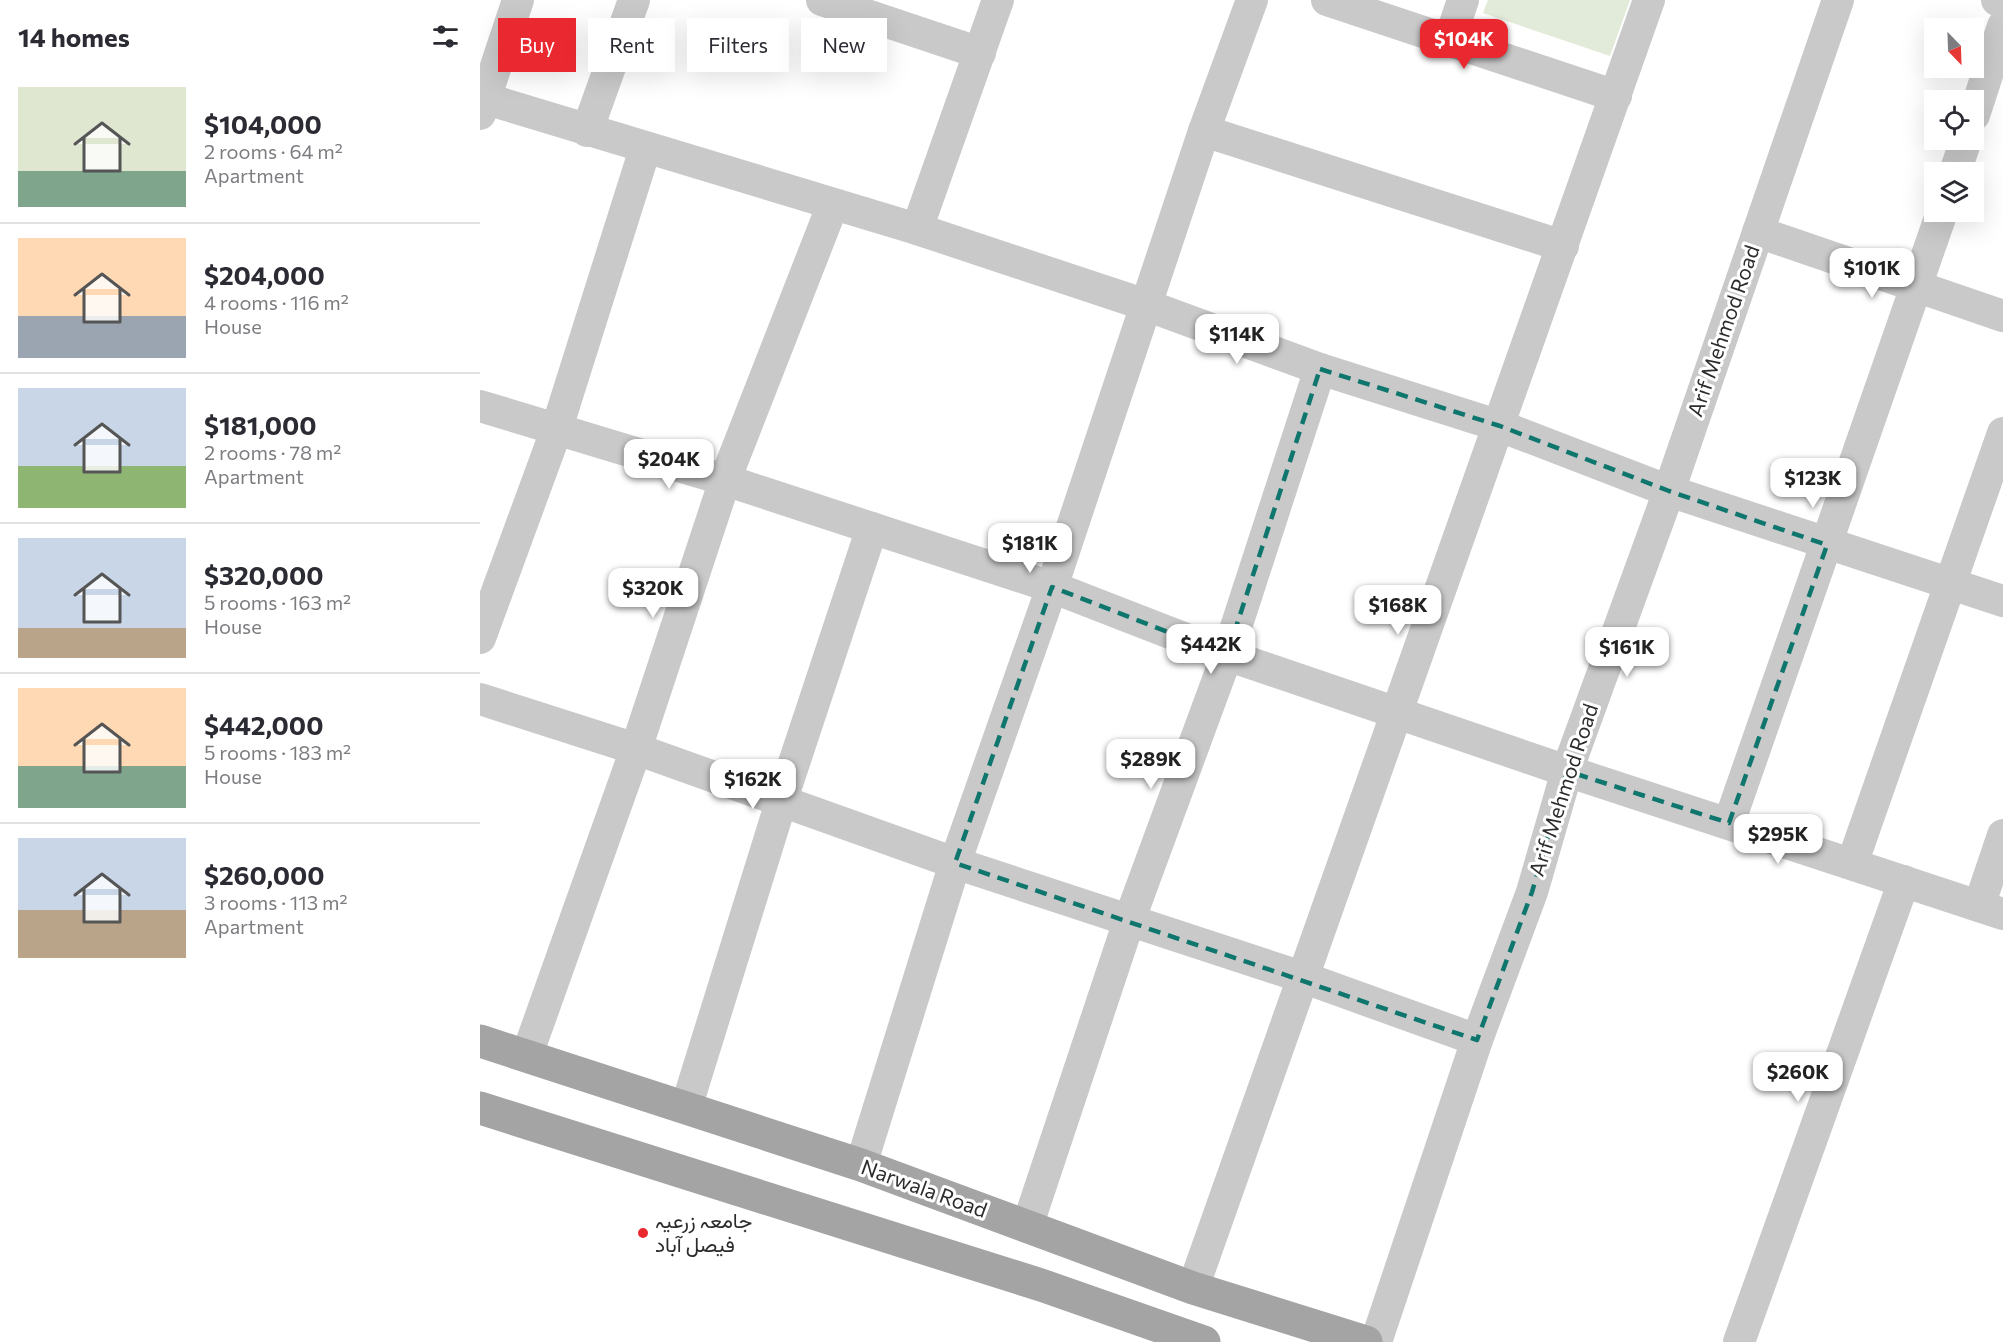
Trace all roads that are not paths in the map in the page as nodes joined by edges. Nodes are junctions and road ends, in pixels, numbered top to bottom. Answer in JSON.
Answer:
{"nodes":[{"id":1,"x":518,"y":0,"type":"edge"},
{"id":2,"x":634,"y":0,"type":"edge"},
{"id":3,"x":822,"y":0,"type":"edge"},
{"id":4,"x":998,"y":0,"type":"edge"},
{"id":5,"x":1252,"y":0,"type":"edge"},
{"id":6,"x":1326,"y":0,"type":"edge"},
{"id":7,"x":1463,"y":0,"type":"edge"},
{"id":8,"x":1650,"y":0,"type":"edge"},
{"id":9,"x":1838,"y":0,"type":"edge"},
{"id":10,"x":1996,"y":0,"type":"edge"},
{"id":11,"x":2003,"y":2,"type":"edge"},
{"id":12,"x":2003,"y":26,"type":"edge"},
{"id":13,"x":1450,"y":39,"type":"junction"},
{"id":14,"x":980,"y":53,"type":"junction"},
{"id":15,"x":1982,"y":90,"type":"edge"},
{"id":16,"x":1616,"y":96,"type":"junction"},
{"id":17,"x":482,"y":104,"type":"edge"},
{"id":18,"x":587,"y":131,"type":"junction"},
{"id":19,"x":1204,"y":131,"type":"junction"},
{"id":20,"x":645,"y":148,"type":"junction"},
{"id":21,"x":833,"y":204,"type":"junction"},
{"id":22,"x":1939,"y":222,"type":"edge"},
{"id":23,"x":917,"y":229,"type":"junction"},
{"id":24,"x":1758,"y":232,"type":"junction"},
{"id":25,"x":1563,"y":246,"type":"junction"},
{"id":26,"x":1917,"y":289,"type":"junction"},
{"id":27,"x":1146,"y":305,"type":"junction"},
{"id":28,"x":2003,"y":316,"type":"edge"},
{"id":29,"x":1320,"y":369,"type":"junction"},
{"id":30,"x":480,"y":406,"type":"edge"},
{"id":31,"x":1500,"y":426,"type":"junction"},
{"id":32,"x":556,"y":431,"type":"junction"},
{"id":33,"x":2003,"y":433,"type":"edge"},
{"id":34,"x":725,"y":480,"type":"junction"},
{"id":35,"x":1669,"y":491,"type":"junction"},
{"id":36,"x":872,"y":528,"type":"junction"},
{"id":37,"x":1827,"y":545,"type":"junction"},
{"id":38,"x":1948,"y":583,"type":"junction"},
{"id":39,"x":1052,"y":587,"type":"junction"},
{"id":40,"x":2003,"y":601,"type":"edge"},
{"id":41,"x":480,"y":638,"type":"edge"},
{"id":42,"x":1227,"y":655,"type":"junction"},
{"id":43,"x":480,"y":699,"type":"edge"},
{"id":44,"x":1397,"y":713,"type":"junction"},
{"id":45,"x":636,"y":749,"type":"junction"},
{"id":46,"x":1567,"y":771,"type":"junction"},
{"id":47,"x":782,"y":800,"type":"junction"},
{"id":48,"x":1729,"y":823,"type":"junction"},
{"id":49,"x":2003,"y":835,"type":"edge"},
{"id":50,"x":955,"y":863,"type":"junction"},
{"id":51,"x":1852,"y":864,"type":"junction"},
{"id":52,"x":1904,"y":881,"type":"junction"},
{"id":53,"x":1991,"y":910,"type":"edge"},
{"id":54,"x":1129,"y":921,"type":"junction"},
{"id":55,"x":1302,"y":977,"type":"junction"},
{"id":56,"x":480,"y":1041,"type":"edge"},
{"id":57,"x":1476,"y":1041,"type":"junction"},
{"id":58,"x":527,"y":1055,"type":"junction"},
{"id":59,"x":480,"y":1108,"type":"edge"},
{"id":60,"x":686,"y":1108,"type":"junction"},
{"id":61,"x":861,"y":1166,"type":"junction"},
{"id":62,"x":1027,"y":1227,"type":"junction"},
{"id":63,"x":1193,"y":1288,"type":"junction"},
{"id":64,"x":1204,"y":1342,"type":"edge"},
{"id":65,"x":1366,"y":1342,"type":"edge"},
{"id":66,"x":1376,"y":1342,"type":"edge"},
{"id":67,"x":1739,"y":1342,"type":"edge"}],
"edges":[{"from":1,"to":17,"type":"street"},
{"from":2,"to":18,"type":"street"},
{"from":3,"to":14,"type":"street"},
{"from":4,"to":14,"type":"street"},
{"from":5,"to":19,"type":"street"},
{"from":6,"to":13,"type":"street"},
{"from":7,"to":13,"type":"street"},
{"from":8,"to":16,"type":"street"},
{"from":9,"to":24,"type":"street","name":"Arif Mehmod Road"},
{"from":10,"to":11,"type":"street"},
{"from":12,"to":15,"type":"street"},
{"from":13,"to":16,"type":"street"},
{"from":14,"to":23,"type":"street"},
{"from":16,"to":25,"type":"street"},
{"from":17,"to":18,"type":"street"},
{"from":18,"to":20,"type":"street"},
{"from":19,"to":25,"type":"street"},
{"from":19,"to":27,"type":"street"},
{"from":20,"to":21,"type":"street"},
{"from":20,"to":32,"type":"street"},
{"from":21,"to":23,"type":"street"},
{"from":21,"to":34,"type":"street"},
{"from":22,"to":26,"type":"street"},
{"from":23,"to":27,"type":"street"},
{"from":24,"to":26,"type":"street"},
{"from":24,"to":35,"type":"street","name":"Arif Mehmod Road"},
{"from":25,"to":31,"type":"street"},
{"from":26,"to":28,"type":"street"},
{"from":26,"to":37,"type":"street"},
{"from":27,"to":29,"type":"street"},
{"from":27,"to":39,"type":"street"},
{"from":29,"to":31,"type":"street"},
{"from":29,"to":42,"type":"street"},
{"from":30,"to":32,"type":"street"},
{"from":31,"to":35,"type":"street"},
{"from":31,"to":44,"type":"street"},
{"from":32,"to":34,"type":"street"},
{"from":32,"to":41,"type":"street"},
{"from":33,"to":38,"type":"street"},
{"from":34,"to":36,"type":"street"},
{"from":34,"to":45,"type":"street"},
{"from":35,"to":37,"type":"street"},
{"from":35,"to":46,"type":"street","name":"Arif Mehmod Road"},
{"from":36,"to":39,"type":"street"},
{"from":36,"to":47,"type":"street"},
{"from":37,"to":38,"type":"street"},
{"from":37,"to":48,"type":"street"},
{"from":38,"to":40,"type":"street"},
{"from":38,"to":51,"type":"street"},
{"from":39,"to":42,"type":"street"},
{"from":39,"to":50,"type":"street"},
{"from":42,"to":44,"type":"street"},
{"from":42,"to":54,"type":"street"},
{"from":43,"to":45,"type":"street"},
{"from":44,"to":46,"type":"street"},
{"from":44,"to":55,"type":"street"},
{"from":45,"to":47,"type":"street"},
{"from":45,"to":58,"type":"street"},
{"from":46,"to":48,"type":"street"},
{"from":46,"to":57,"type":"street","name":"Arif Mehmod Road"},
{"from":47,"to":50,"type":"street"},
{"from":47,"to":60,"type":"street"},
{"from":48,"to":51,"type":"street"},
{"from":49,"to":53,"type":"street"},
{"from":50,"to":54,"type":"street"},
{"from":50,"to":61,"type":"street"},
{"from":51,"to":52,"type":"street"},
{"from":52,"to":53,"type":"street"},
{"from":52,"to":67,"type":"street"},
{"from":54,"to":55,"type":"street"},
{"from":54,"to":62,"type":"street"},
{"from":55,"to":57,"type":"street"},
{"from":55,"to":63,"type":"street"},
{"from":56,"to":58,"type":"main road","name":"Narwala Road"},
{"from":57,"to":66,"type":"street","name":"Arif Mehmod Road"},
{"from":58,"to":60,"type":"main road","name":"Narwala Road"},
{"from":59,"to":64,"type":"main road"},
{"from":60,"to":61,"type":"main road","name":"Narwala Road"},
{"from":61,"to":62,"type":"main road","name":"Narwala Road"},
{"from":62,"to":63,"type":"main road","name":"Narwala Road"},
{"from":63,"to":65,"type":"main road","name":"Narwala Road"}]}
